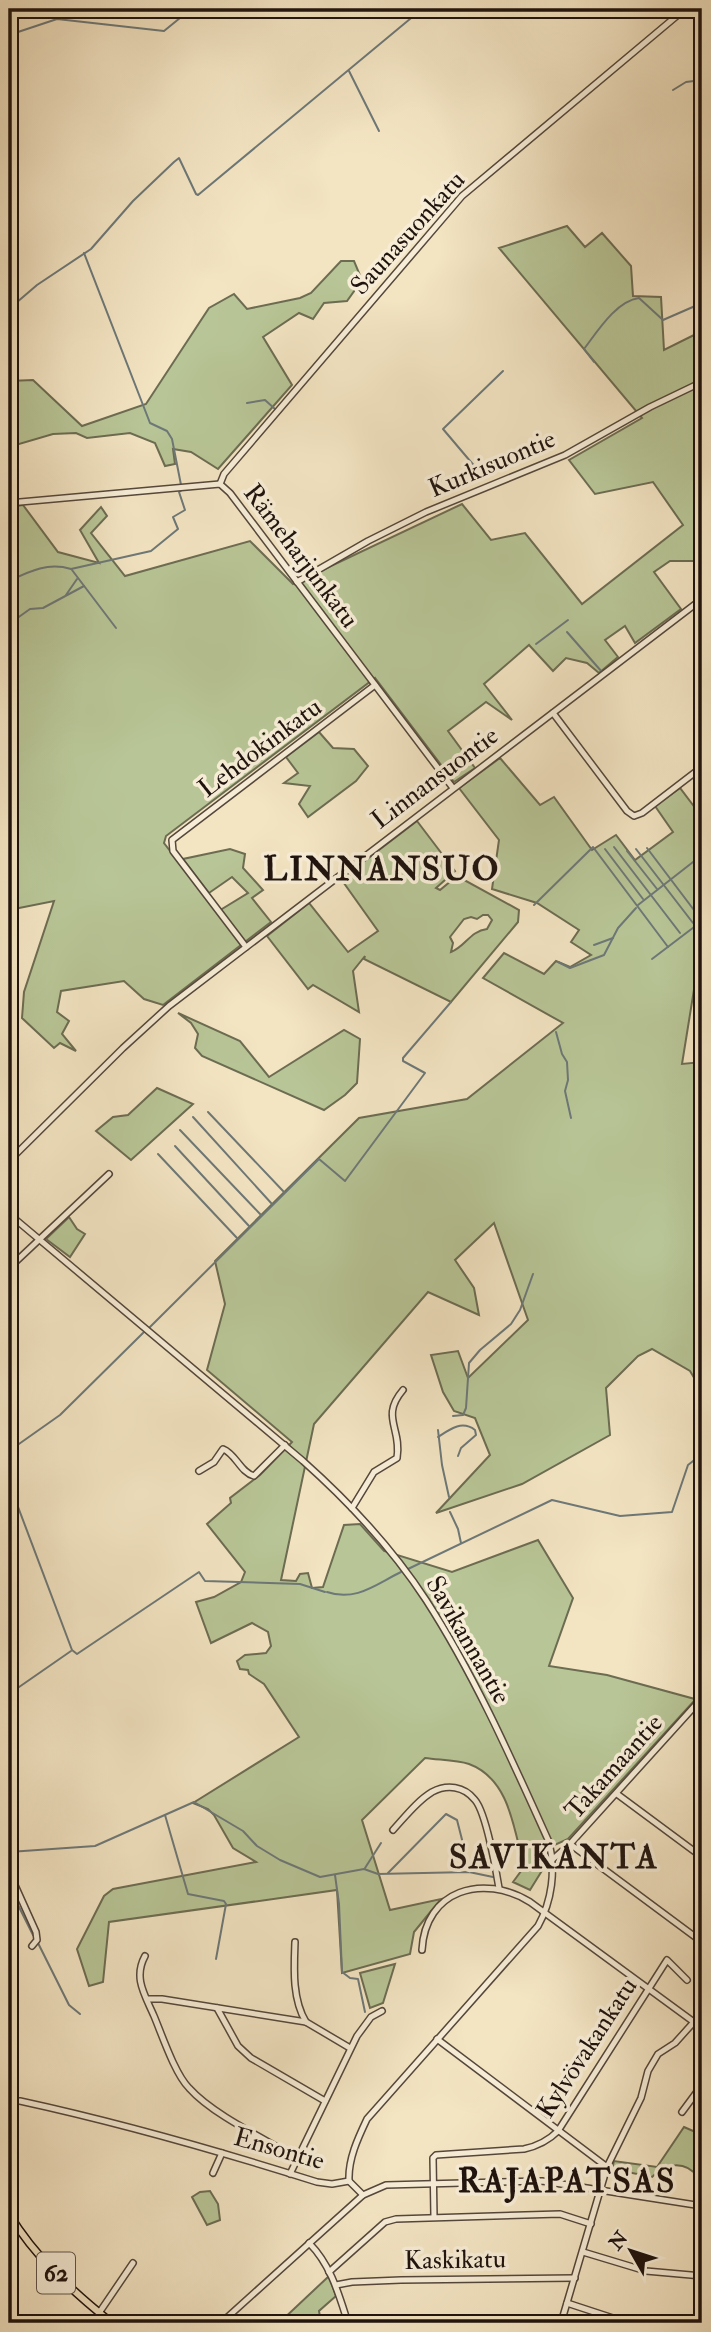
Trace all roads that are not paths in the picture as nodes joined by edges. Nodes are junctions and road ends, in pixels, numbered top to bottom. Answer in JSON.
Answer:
{"nodes":[{"id":1,"x":685,"y":9,"type":"edge"},
{"id":2,"x":702,"y":382,"type":"edge"},
{"id":3,"x":220,"y":484,"type":"junction"},
{"id":4,"x":9,"y":503,"type":"edge"},
{"id":5,"x":297,"y":582,"type":"junction"},
{"id":6,"x":702,"y":599,"type":"edge"},
{"id":7,"x":374,"y":685,"type":"junction"},
{"id":8,"x":553,"y":713,"type":"junction"},
{"id":9,"x":702,"y":767,"type":"edge"},
{"id":10,"x":453,"y":788,"type":"junction"},
{"id":11,"x":246,"y":947,"type":"junction"},
{"id":12,"x":9,"y":1161,"type":"edge"},
{"id":13,"x":109,"y":1174,"type":"dead end"},
{"id":14,"x":9,"y":1214,"type":"edge"},
{"id":15,"x":39,"y":1240,"type":"junction"},
{"id":16,"x":9,"y":1268,"type":"edge"},
{"id":17,"x":403,"y":1390,"type":"dead end"},
{"id":18,"x":285,"y":1445,"type":"junction"},
{"id":19,"x":199,"y":1471,"type":"dead end"},
{"id":20,"x":352,"y":1508,"type":"junction"},
{"id":21,"x":702,"y":1698,"type":"edge"},
{"id":22,"x":617,"y":1794,"type":"junction"},
{"id":23,"x":393,"y":1830,"type":"dead end"},
{"id":24,"x":570,"y":1844,"type":"junction"},
{"id":25,"x":702,"y":1857,"type":"edge"},
{"id":26,"x":553,"y":1859,"type":"junction"},
{"id":27,"x":9,"y":1872,"type":"edge"},
{"id":28,"x":499,"y":1888,"type":"junction"},
{"id":29,"x":545,"y":1913,"type":"junction"},
{"id":30,"x":295,"y":1942,"type":"dead end"},
{"id":31,"x":702,"y":1942,"type":"edge"},
{"id":32,"x":32,"y":1946,"type":"dead end"},
{"id":33,"x":422,"y":1950,"type":"dead end"},
{"id":34,"x":145,"y":1956,"type":"dead end"},
{"id":35,"x":687,"y":1980,"type":"dead end"},
{"id":36,"x":648,"y":1989,"type":"junction"},
{"id":37,"x":148,"y":1999,"type":"junction"},
{"id":38,"x":217,"y":2008,"type":"junction"},
{"id":39,"x":382,"y":2011,"type":"dead end"},
{"id":40,"x":306,"y":2022,"type":"junction"},
{"id":41,"x":693,"y":2023,"type":"junction"},
{"id":42,"x":702,"y":2028,"type":"edge"},
{"id":43,"x":437,"y":2039,"type":"junction"},
{"id":44,"x":350,"y":2048,"type":"junction"},
{"id":45,"x":702,"y":2085,"type":"edge"},
{"id":46,"x":9,"y":2101,"type":"edge"},
{"id":47,"x":325,"y":2101,"type":"junction"},
{"id":48,"x":681,"y":2112,"type":"dead end"},
{"id":49,"x":558,"y":2131,"type":"junction"},
{"id":50,"x":222,"y":2153,"type":"junction"},
{"id":51,"x":297,"y":2158,"type":"junction"},
{"id":52,"x":607,"y":2167,"type":"junction"},
{"id":53,"x":213,"y":2173,"type":"dead end"},
{"id":54,"x":290,"y":2174,"type":"junction"},
{"id":55,"x":349,"y":2181,"type":"junction"},
{"id":56,"x":434,"y":2184,"type":"junction"},
{"id":57,"x":601,"y":2189,"type":"junction"},
{"id":58,"x":363,"y":2195,"type":"junction"},
{"id":59,"x":702,"y":2206,"type":"edge"},
{"id":60,"x":9,"y":2214,"type":"edge"},
{"id":61,"x":434,"y":2217,"type":"junction"},
{"id":62,"x":591,"y":2224,"type":"junction"},
{"id":63,"x":309,"y":2243,"type":"junction"},
{"id":64,"x":583,"y":2252,"type":"junction"},
{"id":65,"x":702,"y":2252,"type":"edge"},
{"id":66,"x":133,"y":2263,"type":"dead end"},
{"id":67,"x":330,"y":2272,"type":"junction"},
{"id":68,"x":702,"y":2276,"type":"edge"},
{"id":69,"x":575,"y":2278,"type":"junction"},
{"id":70,"x":336,"y":2286,"type":"junction"},
{"id":71,"x":567,"y":2303,"type":"junction"},
{"id":72,"x":99,"y":2313,"type":"junction"},
{"id":73,"x":112,"y":2323,"type":"edge"},
{"id":74,"x":221,"y":2323,"type":"edge"},
{"id":75,"x":348,"y":2323,"type":"edge"},
{"id":76,"x":561,"y":2323,"type":"edge"},
{"id":77,"x":628,"y":2323,"type":"edge"},
{"id":78,"x":698,"y":2323,"type":"edge"}],
"edges":[{"from":1,"to":3,"type":"street","name":"Saunasuonkatu"},
{"from":2,"to":5,"type":"street","name":"Kurkisuontie"},
{"from":3,"to":4,"type":"street","name":"Rämeharjunkatu"},
{"from":3,"to":5,"type":"street","name":"Rämeharjunkatu"},
{"from":5,"to":7,"type":"street","name":"Rämeharjunkatu"},
{"from":6,"to":8,"type":"street","name":"Linnansuontie"},
{"from":7,"to":10,"type":"street","name":"Rämeharjunkatu"},
{"from":7,"to":11,"type":"street","name":"Lehdokinkatu"},
{"from":8,"to":9,"type":"street"},
{"from":8,"to":10,"type":"street","name":"Linnansuontie"},
{"from":10,"to":11,"type":"street","name":"Linnansuontie"},
{"from":11,"to":12,"type":"street","name":"Linnansuontie"},
{"from":13,"to":15,"type":"street"},
{"from":14,"to":15,"type":"street","name":"Savikannantie"},
{"from":15,"to":16,"type":"street"},
{"from":15,"to":18,"type":"street","name":"Savikannantie"},
{"from":17,"to":20,"type":"street"},
{"from":18,"to":19,"type":"street"},
{"from":18,"to":20,"type":"street","name":"Savikannantie"},
{"from":20,"to":26,"type":"street","name":"Savikannantie"},
{"from":21,"to":22,"type":"street","name":"Takamaantie"},
{"from":22,"to":24,"type":"street","name":"Takamaantie"},
{"from":22,"to":25,"type":"street"},
{"from":23,"to":28,"type":"street"},
{"from":24,"to":26,"type":"street","name":"Takamaantie"},
{"from":24,"to":31,"type":"street"},
{"from":26,"to":29,"type":"street","name":"Savikannantie"},
{"from":27,"to":32,"type":"street"},
{"from":28,"to":29,"type":"street"},
{"from":28,"to":33,"type":"street"},
{"from":29,"to":36,"type":"street"},
{"from":29,"to":43,"type":"street","name":"Savikannantie"},
{"from":30,"to":40,"type":"street"},
{"from":34,"to":37,"type":"street"},
{"from":35,"to":36,"type":"street","name":"Kylvövakankatu"},
{"from":36,"to":41,"type":"street"},
{"from":36,"to":49,"type":"street","name":"Kylvövakankatu"},
{"from":37,"to":38,"type":"street"},
{"from":37,"to":51,"type":"street"},
{"from":38,"to":40,"type":"street"},
{"from":38,"to":47,"type":"street"},
{"from":39,"to":44,"type":"street"},
{"from":40,"to":44,"type":"street"},
{"from":41,"to":42,"type":"street"},
{"from":41,"to":52,"type":"street"},
{"from":43,"to":49,"type":"street"},
{"from":43,"to":55,"type":"street","name":"Savikannantie"},
{"from":44,"to":47,"type":"street"},
{"from":45,"to":48,"type":"street"},
{"from":46,"to":50,"type":"street","name":"Ensontie"},
{"from":47,"to":51,"type":"street"},
{"from":49,"to":52,"type":"street"},
{"from":49,"to":56,"type":"street","name":"Kylvövakankatu"},
{"from":50,"to":53,"type":"street"},
{"from":50,"to":54,"type":"street","name":"Ensontie"},
{"from":51,"to":54,"type":"street"},
{"from":52,"to":57,"type":"street"},
{"from":54,"to":55,"type":"street","name":"Ensontie"},
{"from":55,"to":58,"type":"street","name":"Ensontie"},
{"from":56,"to":57,"type":"street"},
{"from":56,"to":58,"type":"street"},
{"from":56,"to":61,"type":"street"},
{"from":57,"to":59,"type":"street"},
{"from":57,"to":62,"type":"street"},
{"from":58,"to":63,"type":"street"},
{"from":60,"to":72,"type":"main road","number":"62"},
{"from":61,"to":62,"type":"street"},
{"from":61,"to":67,"type":"street"},
{"from":62,"to":64,"type":"street"},
{"from":63,"to":67,"type":"street"},
{"from":63,"to":74,"type":"street"},
{"from":64,"to":68,"type":"street"},
{"from":64,"to":69,"type":"street"},
{"from":65,"to":68,"type":"street"},
{"from":66,"to":72,"type":"street"},
{"from":67,"to":70,"type":"street"},
{"from":68,"to":78,"type":"street"},
{"from":69,"to":70,"type":"street","name":"Kaskikatu"},
{"from":69,"to":71,"type":"street"},
{"from":70,"to":75,"type":"street"},
{"from":71,"to":76,"type":"street"},
{"from":71,"to":77,"type":"street"},
{"from":72,"to":73,"type":"main road","number":"62"}]}
